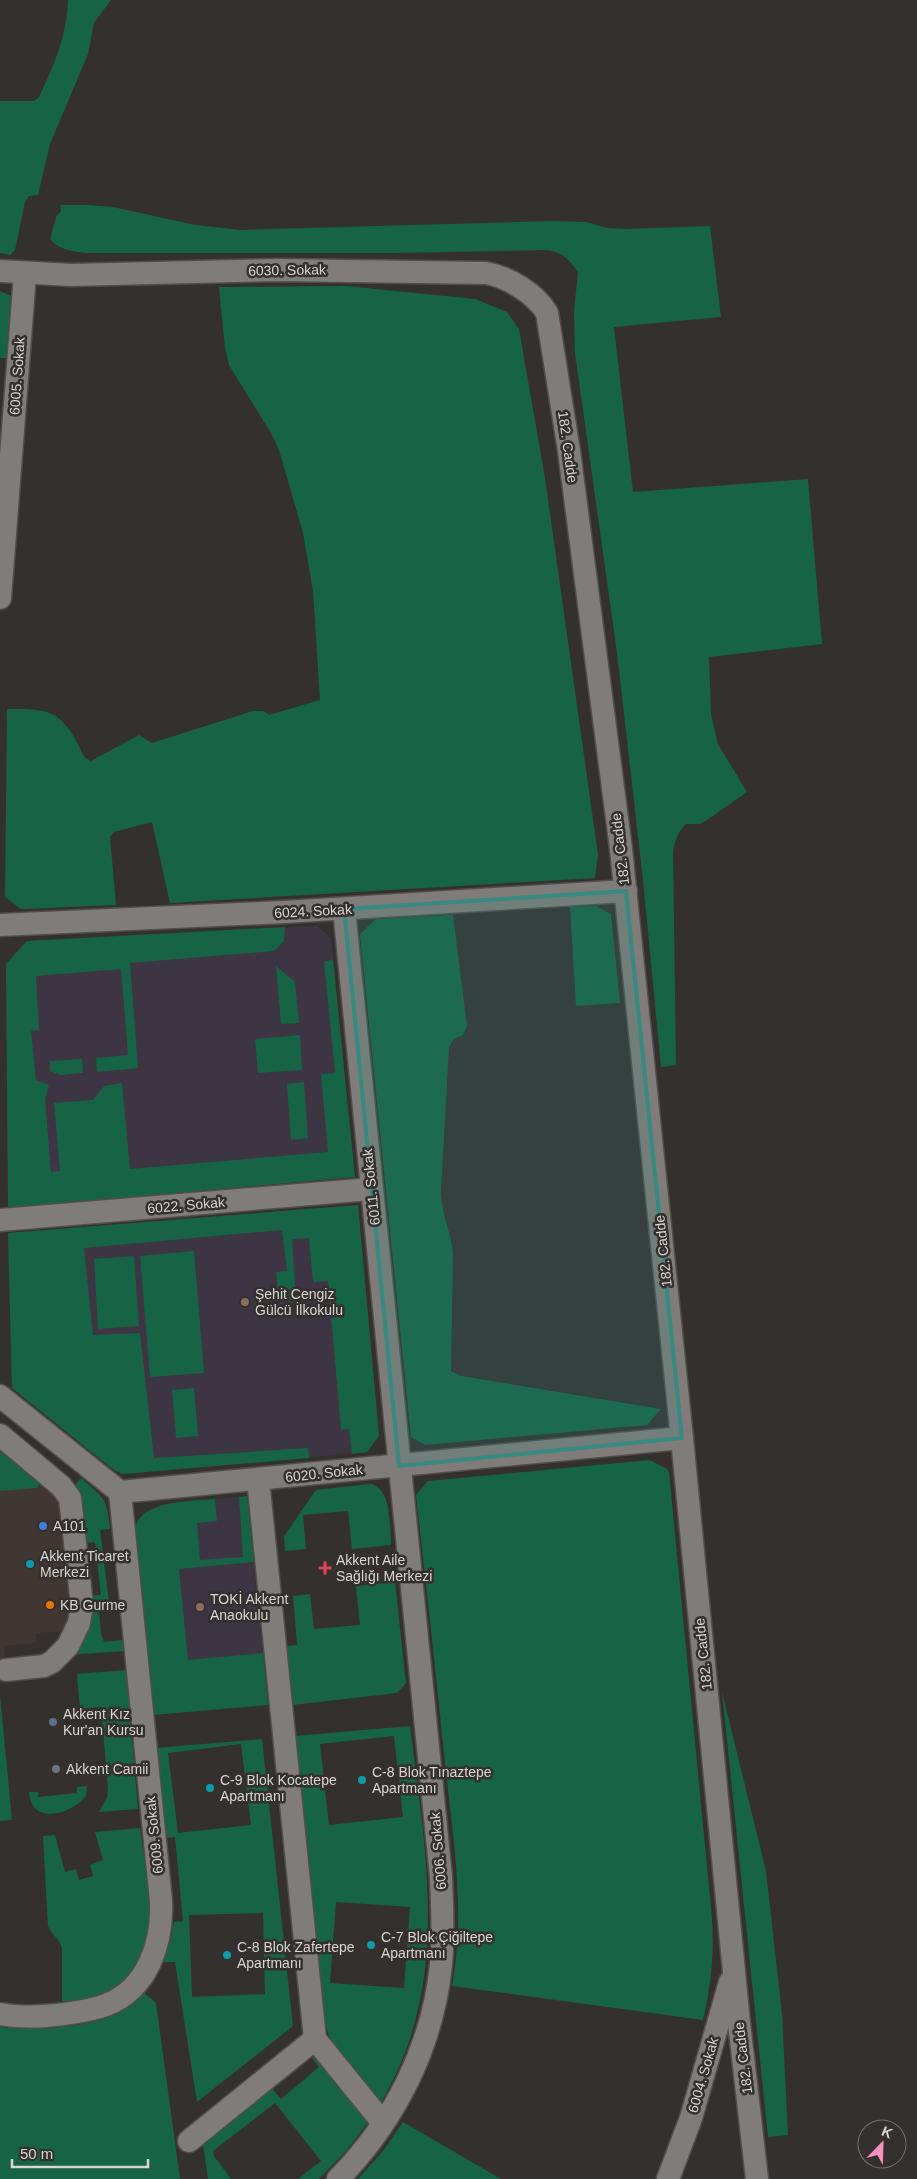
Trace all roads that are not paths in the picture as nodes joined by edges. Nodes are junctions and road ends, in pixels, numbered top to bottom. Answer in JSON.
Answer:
{"nodes":[{"id":1,"x":0,"y":271,"type":"edge"},
{"id":2,"x":25,"y":274,"type":"junction"},
{"id":3,"x":550,"y":326,"type":"joint"},
{"id":4,"x":0,"y":598,"type":"edge"},
{"id":5,"x":626,"y":891,"type":"junction"},
{"id":6,"x":344,"y":909,"type":"junction"},
{"id":7,"x":0,"y":925,"type":"edge"},
{"id":8,"x":371,"y":1189,"type":"junction"},
{"id":9,"x":0,"y":1220,"type":"edge"},
{"id":10,"x":0,"y":1396,"type":"edge"},
{"id":11,"x":0,"y":1435,"type":"edge"},
{"id":12,"x":682,"y":1438,"type":"junction"},
{"id":13,"x":399,"y":1466,"type":"junction"},
{"id":14,"x":258,"y":1479,"type":"junction"},
{"id":15,"x":120,"y":1492,"type":"junction"},
{"id":16,"x":6,"y":1670,"type":"dead end"},
{"id":17,"x":734,"y":1970,"type":"junction"},
{"id":18,"x":0,"y":2014,"type":"edge"},
{"id":19,"x":315,"y":2040,"type":"junction"},
{"id":20,"x":383,"y":2124,"type":"junction"},
{"id":21,"x":189,"y":2141,"type":"dead end"},
{"id":22,"x":338,"y":2179,"type":"edge"},
{"id":23,"x":668,"y":2179,"type":"edge"},
{"id":24,"x":757,"y":2179,"type":"edge"}],
"edges":[{"from":1,"to":2,"type":"street","name":"6030. Sokak"},
{"from":2,"to":3,"type":"street","name":"6030. Sokak"},
{"from":2,"to":4,"type":"street","name":"6005. Sokak"},
{"from":3,"to":5,"type":"street","name":"182. Cadde"},
{"from":5,"to":6,"type":"street","name":"6024. Sokak"},
{"from":5,"to":12,"type":"street","name":"182. Cadde"},
{"from":6,"to":7,"type":"street","name":"6024. Sokak"},
{"from":6,"to":8,"type":"street","name":"6011. Sokak"},
{"from":8,"to":9,"type":"street","name":"6022. Sokak"},
{"from":8,"to":13,"type":"street","name":"6011. Sokak"},
{"from":10,"to":15,"type":"street"},
{"from":11,"to":16,"type":"street"},
{"from":12,"to":13,"type":"street","name":"6020. Sokak"},
{"from":12,"to":17,"type":"street","name":"182. Cadde"},
{"from":13,"to":14,"type":"street","name":"6020. Sokak"},
{"from":13,"to":20,"type":"street","name":"6006. Sokak"},
{"from":14,"to":15,"type":"street","name":"6020. Sokak"},
{"from":14,"to":19,"type":"street"},
{"from":15,"to":18,"type":"street","name":"6009. Sokak"},
{"from":17,"to":23,"type":"street","name":"6004. Sokak"},
{"from":17,"to":24,"type":"street","name":"182. Cadde"},
{"from":19,"to":20,"type":"street"},
{"from":19,"to":21,"type":"street"},
{"from":20,"to":22,"type":"street","name":"6006. Sokak"}]}
